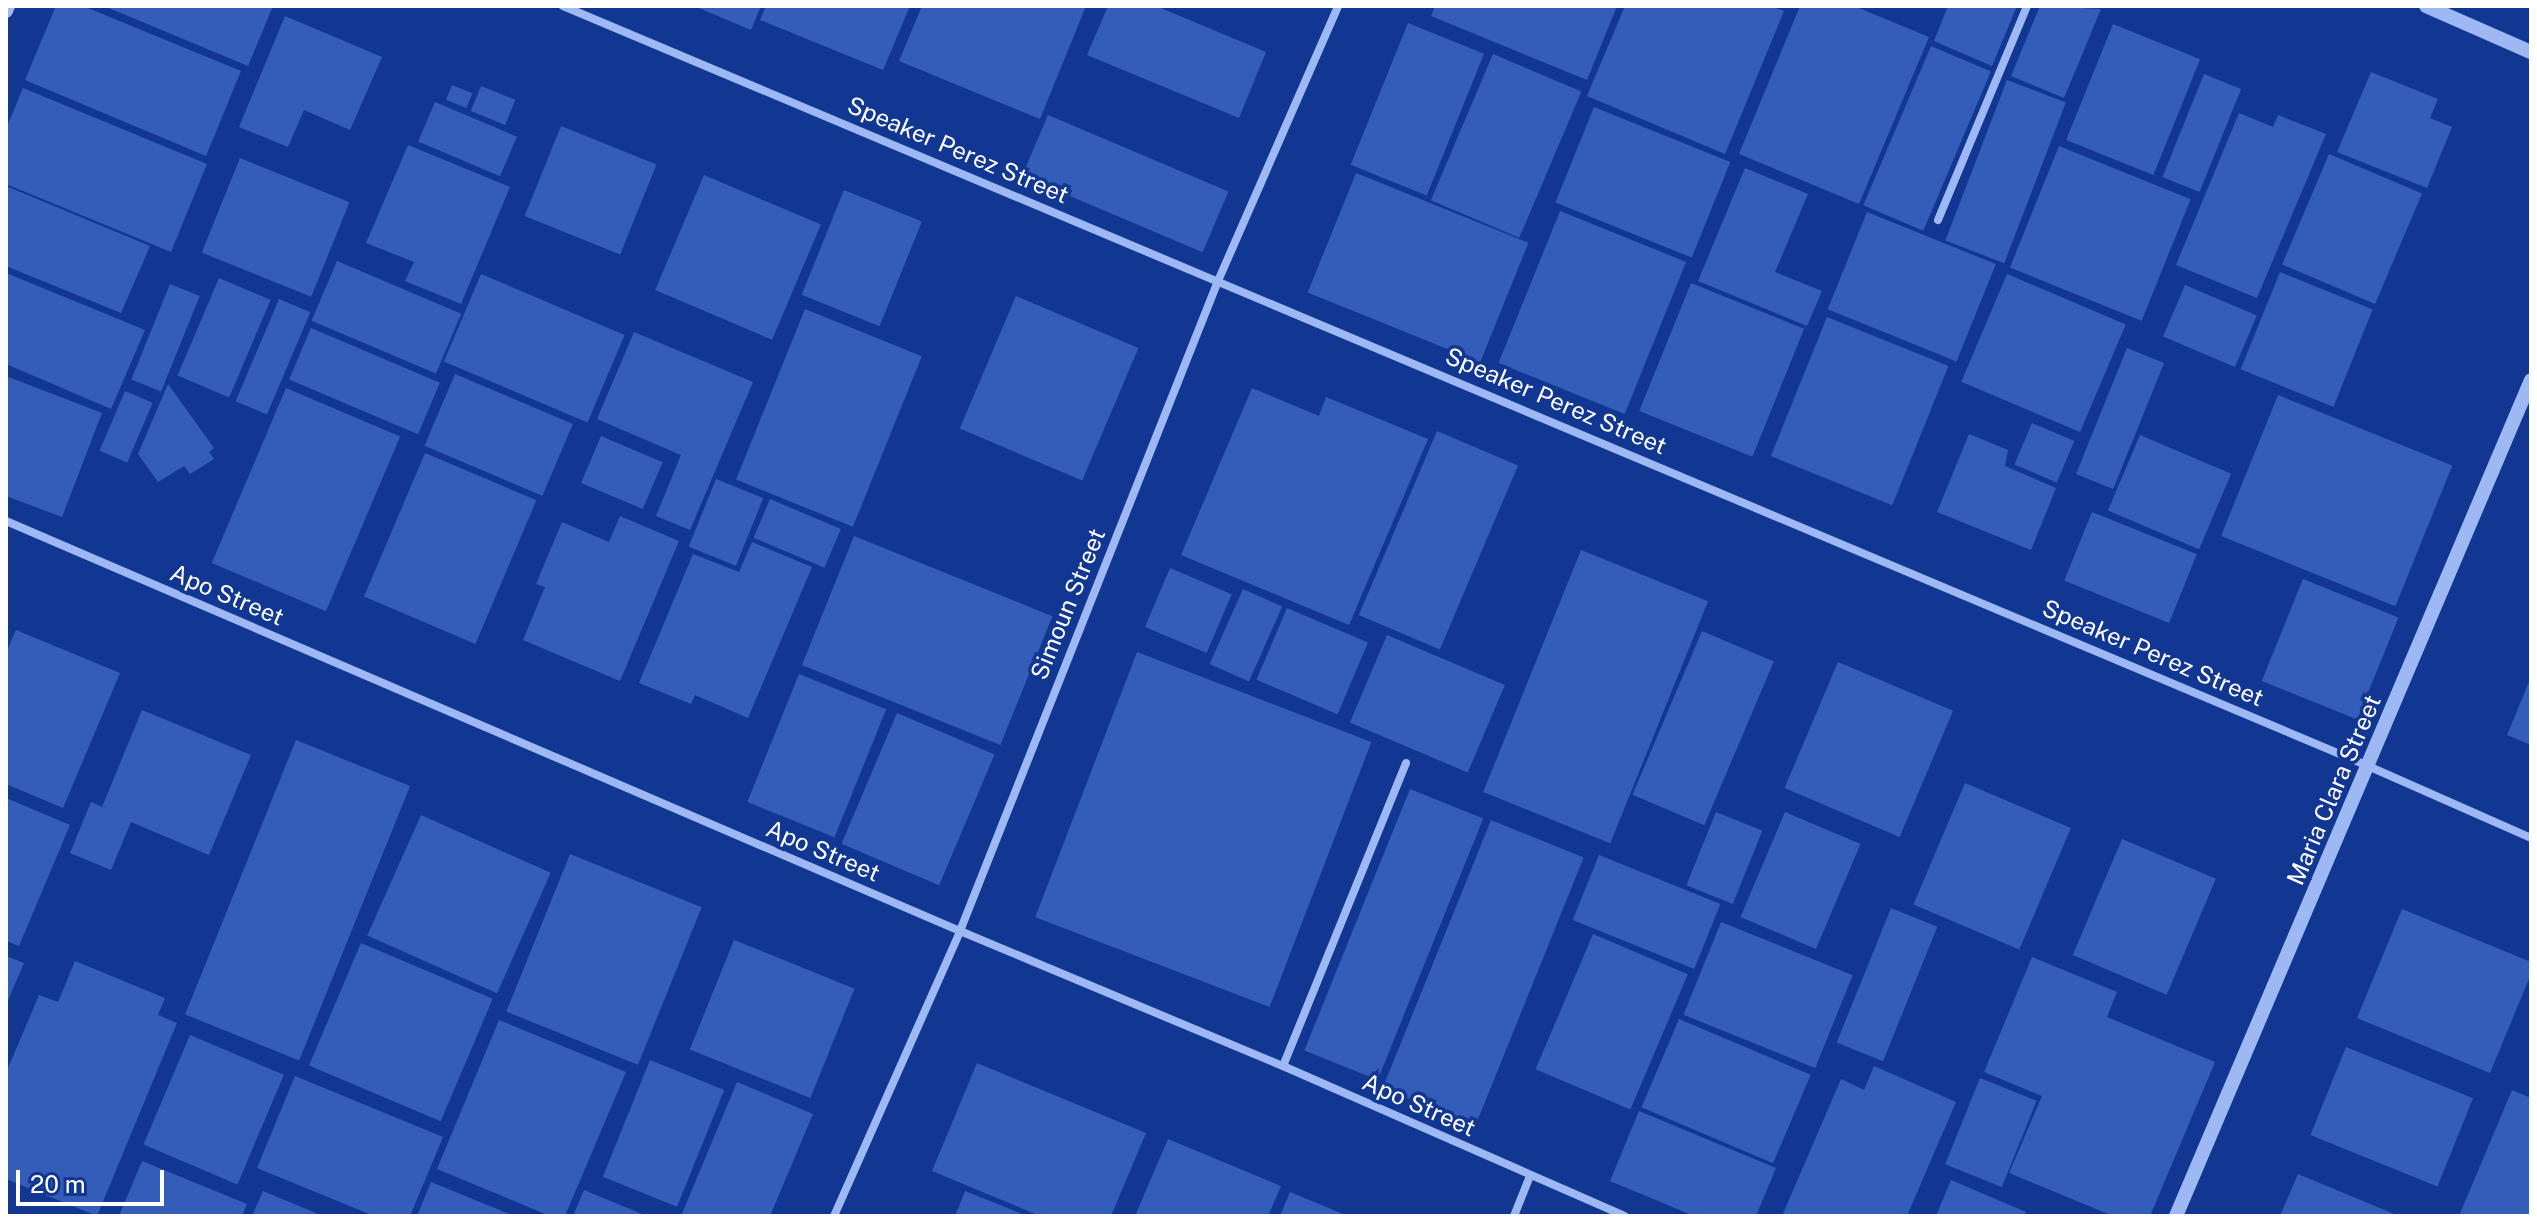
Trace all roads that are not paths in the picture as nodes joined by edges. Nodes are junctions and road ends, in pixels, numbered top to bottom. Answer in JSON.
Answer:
{"nodes":[{"id":1,"x":563,"y":6,"type":"edge"},
{"id":2,"x":1338,"y":6,"type":"edge"},
{"id":3,"x":2027,"y":6,"type":"edge"},
{"id":4,"x":2426,"y":6,"type":"edge"},
{"id":5,"x":2531,"y":52,"type":"edge"},
{"id":6,"x":1938,"y":220,"type":"dead end"},
{"id":7,"x":1218,"y":281,"type":"junction"},
{"id":8,"x":2531,"y":380,"type":"edge"},
{"id":9,"x":6,"y":521,"type":"edge"},
{"id":10,"x":1406,"y":763,"type":"dead end"},
{"id":11,"x":2368,"y":766,"type":"junction"},
{"id":12,"x":2531,"y":838,"type":"edge"},
{"id":13,"x":960,"y":931,"type":"junction"},
{"id":14,"x":1283,"y":1066,"type":"junction"},
{"id":15,"x":1530,"y":1176,"type":"junction"},
{"id":16,"x":834,"y":1216,"type":"edge"},
{"id":17,"x":1514,"y":1216,"type":"edge"},
{"id":18,"x":1624,"y":1216,"type":"edge"},
{"id":19,"x":2176,"y":1216,"type":"edge"}],
"edges":[{"from":1,"to":7,"type":"street","name":"Speaker Perez Street"},
{"from":2,"to":7,"type":"street","name":"Simoun Street"},
{"from":3,"to":6,"type":"street"},
{"from":4,"to":5,"type":"street"},
{"from":7,"to":11,"type":"street","name":"Speaker Perez Street"},
{"from":7,"to":13,"type":"street","name":"Simoun Street"},
{"from":8,"to":11,"type":"street","name":"Maria Clara Street"},
{"from":9,"to":13,"type":"street","name":"Apo Street"},
{"from":10,"to":14,"type":"street"},
{"from":11,"to":12,"type":"street","name":"Speaker Perez Street"},
{"from":11,"to":19,"type":"street","name":"Maria Clara Street"},
{"from":13,"to":14,"type":"street","name":"Apo Street"},
{"from":13,"to":16,"type":"street","name":"Simoun Street"},
{"from":14,"to":15,"type":"street","name":"Apo Street"},
{"from":15,"to":17,"type":"street"},
{"from":15,"to":18,"type":"street","name":"Apo Street"}]}
